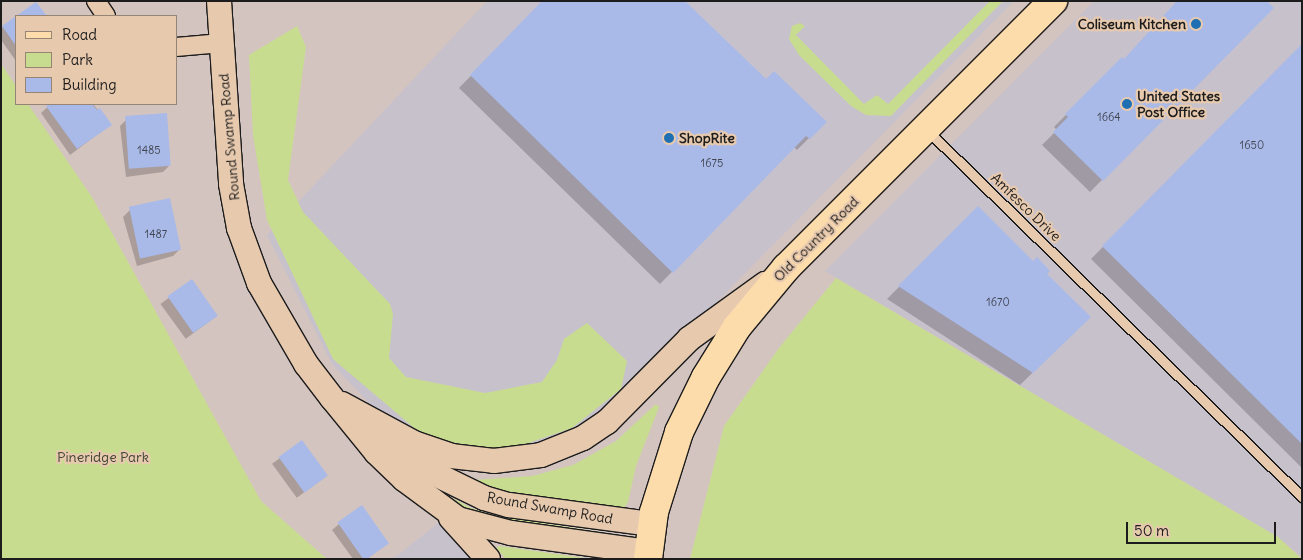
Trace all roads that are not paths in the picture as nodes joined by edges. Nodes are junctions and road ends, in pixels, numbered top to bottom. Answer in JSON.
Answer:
{"nodes":[{"id":1,"x":96,"y":1,"type":"edge"},
{"id":2,"x":219,"y":1,"type":"edge"},
{"id":3,"x":1053,"y":1,"type":"edge"},
{"id":4,"x":105,"y":15,"type":"edge"},
{"id":5,"x":222,"y":43,"type":"junction"},
{"id":6,"x":178,"y":47,"type":"edge"},
{"id":7,"x":926,"y":130,"type":"junction"},
{"id":8,"x":786,"y":268,"type":"junction"},
{"id":9,"x":332,"y":398,"type":"junction"},
{"id":10,"x":1302,"y":497,"type":"edge"},
{"id":11,"x":447,"y":513,"type":"junction"},
{"id":12,"x":652,"y":524,"type":"junction"},
{"id":13,"x":648,"y":555,"type":"edge"},
{"id":14,"x":488,"y":559,"type":"edge"}],
"edges":[{"from":1,"to":4,"type":"street"},
{"from":2,"to":5,"type":"main road","name":"Round Swamp Road"},
{"from":3,"to":7,"type":"main road","name":"Old Country Road"},
{"from":5,"to":6,"type":"street"},
{"from":5,"to":9,"type":"main road","name":"Round Swamp Road"},
{"from":7,"to":8,"type":"main road","name":"Old Country Road"},
{"from":7,"to":10,"type":"lane","name":"Amfesco Drive"},
{"from":8,"to":9,"type":"main road"},
{"from":8,"to":12,"type":"main road","name":"Old Country Road"},
{"from":9,"to":11,"type":"main road","name":"Round Swamp Road"},
{"from":9,"to":12,"type":"main road","name":"Round Swamp Road"},
{"from":11,"to":13,"type":"main road","name":"Round Swamp Road"},
{"from":11,"to":14,"type":"main road"},
{"from":12,"to":13,"type":"main road","name":"Round Swamp Road"}]}
